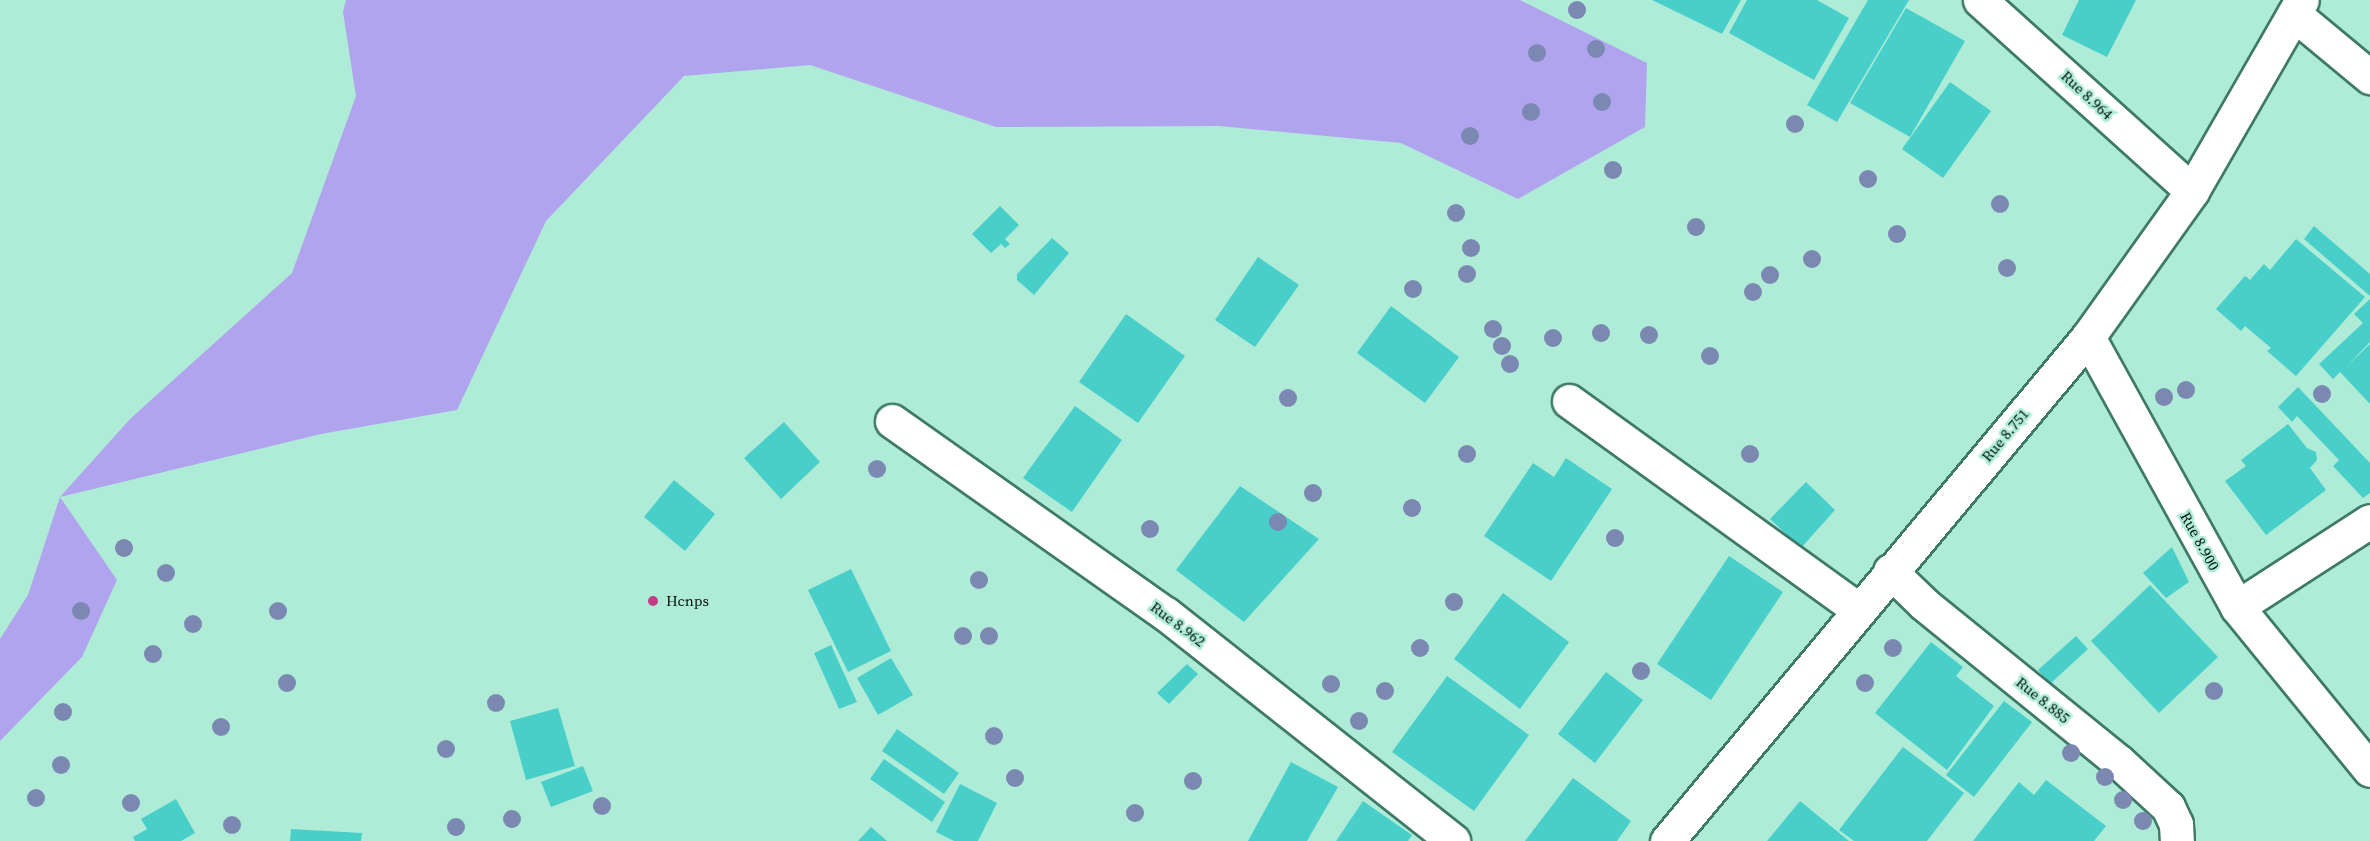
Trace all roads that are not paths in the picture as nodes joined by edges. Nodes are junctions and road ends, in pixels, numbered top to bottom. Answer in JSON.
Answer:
{"nodes":[{"id":1,"x":1980,"y":0,"type":"edge"},
{"id":2,"x":2298,"y":7,"type":"edge"},
{"id":3,"x":2370,"y":77,"type":"edge"},
{"id":4,"x":2192,"y":191,"type":"junction"},
{"id":5,"x":2088,"y":337,"type":"junction"},
{"id":6,"x":1569,"y":401,"type":"dead end"},
{"id":7,"x":892,"y":421,"type":"dead end"},
{"id":8,"x":2370,"y":521,"type":"edge"},
{"id":9,"x":1890,"y":571,"type":"junction"},
{"id":10,"x":2237,"y":607,"type":"junction"},
{"id":11,"x":1859,"y":610,"type":"junction"},
{"id":12,"x":2370,"y":770,"type":"edge"},
{"id":13,"x":1453,"y":841,"type":"edge"},
{"id":14,"x":1667,"y":841,"type":"edge"},
{"id":15,"x":2177,"y":841,"type":"edge"}],
"edges":[{"from":1,"to":4,"type":"street","name":"Rue 8.964"},
{"from":2,"to":3,"type":"street"},
{"from":2,"to":4,"type":"street","name":"Rue 8.751"},
{"from":4,"to":5,"type":"street","name":"Rue 8.751"},
{"from":5,"to":9,"type":"street","name":"Rue 8.751"},
{"from":5,"to":10,"type":"street","name":"Rue 8.900"},
{"from":6,"to":11,"type":"street"},
{"from":7,"to":13,"type":"street","name":"Rue 8.962"},
{"from":8,"to":10,"type":"street"},
{"from":9,"to":11,"type":"street","name":"Rue 8.751"},
{"from":9,"to":15,"type":"street","name":"Rue 8.885"},
{"from":10,"to":12,"type":"street","name":"Rue 8.900"},
{"from":11,"to":14,"type":"street","name":"Rue 8.751"}]}
